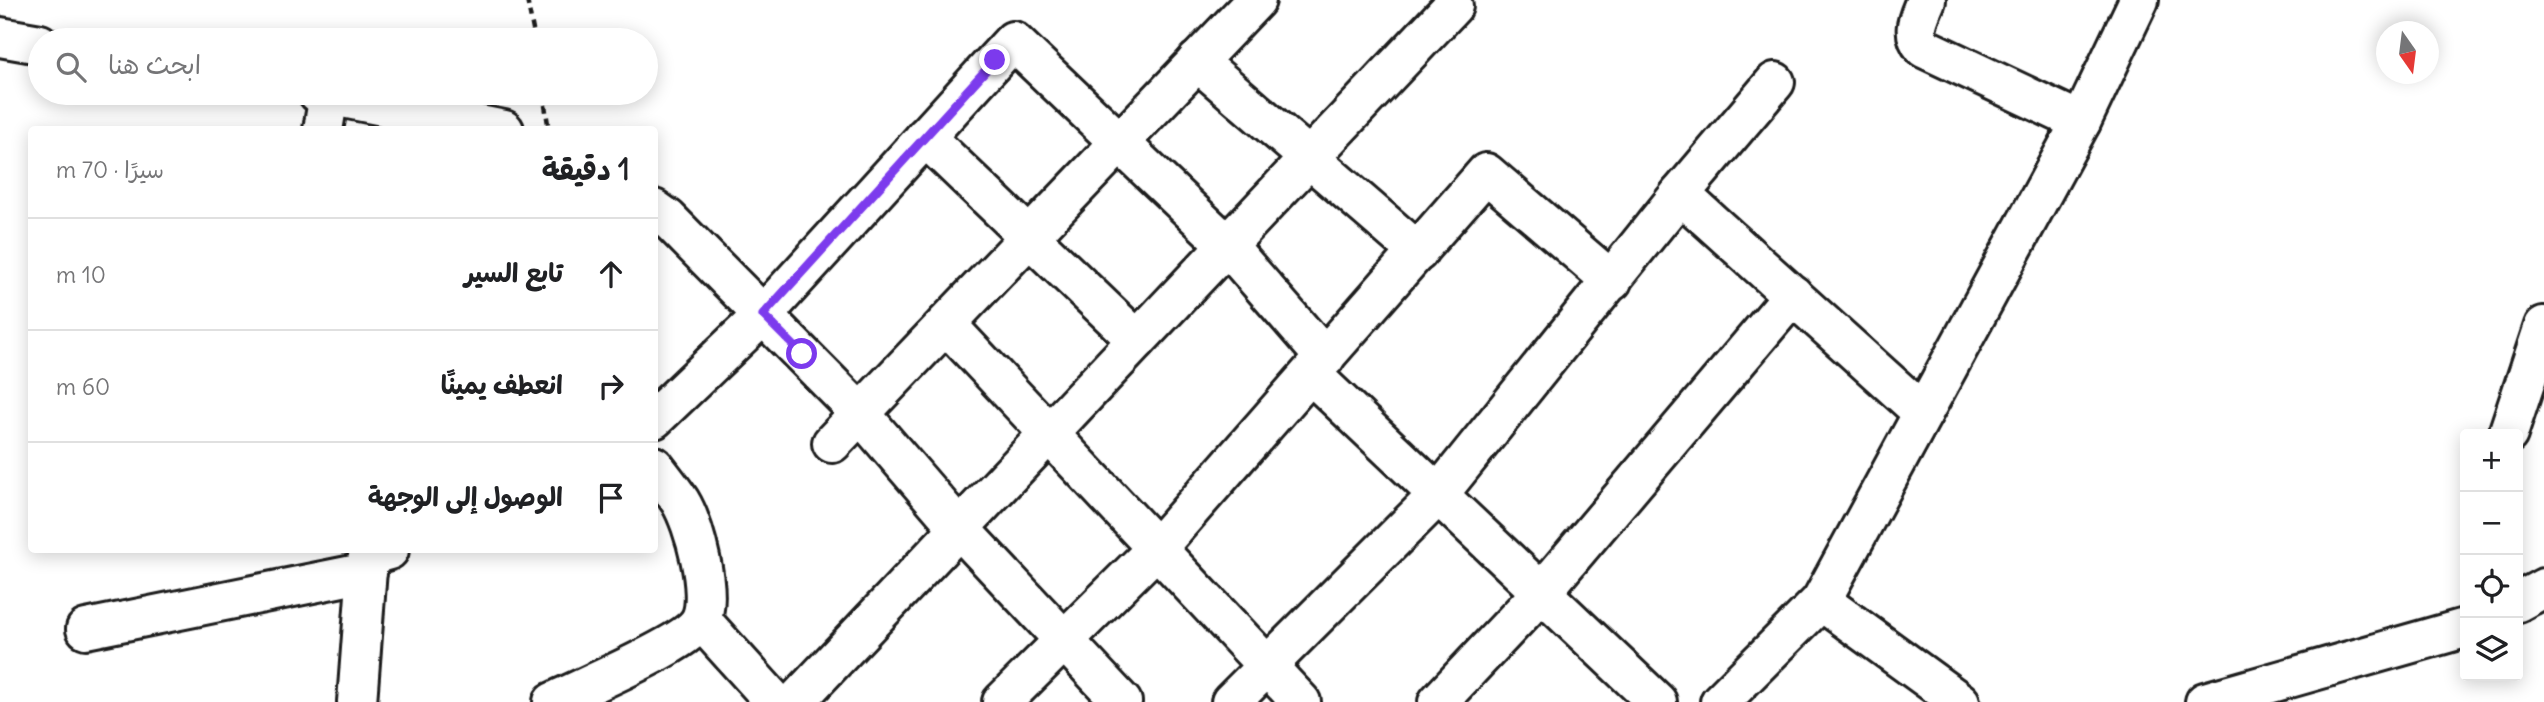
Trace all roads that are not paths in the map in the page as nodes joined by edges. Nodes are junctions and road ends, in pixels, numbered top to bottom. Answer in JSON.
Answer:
{"nodes":[{"id":1,"x":1256,"y":0,"type":"edge"},
{"id":2,"x":1926,"y":0,"type":"edge"},
{"id":3,"x":2139,"y":0,"type":"edge"},
{"id":4,"x":1453,"y":6,"type":"dead end"},
{"id":5,"x":0,"y":37,"type":"edge"},
{"id":6,"x":28,"y":42,"type":"edge"},
{"id":7,"x":1198,"y":61,"type":"junction"},
{"id":8,"x":1775,"y":82,"type":"dead end"},
{"id":9,"x":323,"y":106,"type":"edge"},
{"id":10,"x":2081,"y":122,"type":"junction"},
{"id":11,"x":474,"y":126,"type":"edge"},
{"id":12,"x":925,"y":137,"type":"junction"},
{"id":13,"x":1119,"y":142,"type":"junction"},
{"id":14,"x":1309,"y":158,"type":"junction"},
{"id":15,"x":1680,"y":194,"type":"junction"},
{"id":16,"x":658,"y":212,"type":"edge"},
{"id":17,"x":1029,"y":237,"type":"junction"},
{"id":18,"x":1227,"y":244,"type":"junction"},
{"id":19,"x":1418,"y":252,"type":"junction"},
{"id":20,"x":1612,"y":281,"type":"junction"},
{"id":21,"x":1793,"y":295,"type":"junction"},
{"id":22,"x":763,"y":315,"type":"junction"},
{"id":23,"x":946,"y":324,"type":"junction"},
{"id":24,"x":2544,"y":326,"type":"edge"},
{"id":25,"x":1136,"y":340,"type":"junction"},
{"id":26,"x":1318,"y":366,"type":"junction"},
{"id":27,"x":860,"y":414,"type":"junction"},
{"id":28,"x":1923,"y":414,"type":"junction"},
{"id":29,"x":658,"y":415,"type":"edge"},
{"id":30,"x":2510,"y":429,"type":"edge"},
{"id":31,"x":1049,"y":433,"type":"junction"},
{"id":32,"x":832,"y":443,"type":"dead end"},
{"id":33,"x":658,"y":471,"type":"edge"},
{"id":34,"x":1438,"y":495,"type":"junction"},
{"id":35,"x":959,"y":528,"type":"junction"},
{"id":36,"x":1157,"y":548,"type":"junction"},
{"id":37,"x":378,"y":561,"type":"edge"},
{"id":38,"x":2544,"y":588,"type":"edge"},
{"id":39,"x":1541,"y":593,"type":"junction"},
{"id":40,"x":2523,"y":599,"type":"edge"},
{"id":41,"x":1821,"y":601,"type":"junction"},
{"id":42,"x":701,"y":620,"type":"junction"},
{"id":43,"x":86,"y":629,"type":"dead end"},
{"id":44,"x":2460,"y":629,"type":"edge"},
{"id":45,"x":1064,"y":641,"type":"junction"},
{"id":46,"x":1267,"y":666,"type":"junction"},
{"id":47,"x":357,"y":702,"type":"edge"},
{"id":48,"x":553,"y":702,"type":"edge"},
{"id":49,"x":775,"y":702,"type":"edge"},
{"id":50,"x":795,"y":702,"type":"edge"},
{"id":51,"x":1002,"y":702,"type":"edge"},
{"id":52,"x":1122,"y":702,"type":"edge"},
{"id":53,"x":1231,"y":702,"type":"edge"},
{"id":54,"x":1301,"y":702,"type":"edge"},
{"id":55,"x":1438,"y":702,"type":"edge"},
{"id":56,"x":1657,"y":702,"type":"edge"},
{"id":57,"x":1720,"y":702,"type":"edge"},
{"id":58,"x":1961,"y":702,"type":"edge"},
{"id":59,"x":2205,"y":702,"type":"edge"}],
"edges":[{"from":1,"to":7,"type":"street"},
{"from":2,"to":10,"type":"street"},
{"from":3,"to":10,"type":"street"},
{"from":4,"to":14,"type":"street"},
{"from":5,"to":6,"type":"street"},
{"from":7,"to":13,"type":"street"},
{"from":7,"to":14,"type":"street"},
{"from":8,"to":15,"type":"street"},
{"from":9,"to":11,"type":"street"},
{"from":10,"to":28,"type":"street"},
{"from":12,"to":13,"type":"street"},
{"from":12,"to":17,"type":"street"},
{"from":12,"to":22,"type":"street"},
{"from":13,"to":17,"type":"street"},
{"from":13,"to":18,"type":"street"},
{"from":14,"to":18,"type":"street"},
{"from":14,"to":19,"type":"street"},
{"from":15,"to":20,"type":"street"},
{"from":15,"to":21,"type":"street"},
{"from":16,"to":22,"type":"street"},
{"from":17,"to":23,"type":"street"},
{"from":17,"to":25,"type":"street"},
{"from":18,"to":25,"type":"street"},
{"from":18,"to":26,"type":"street"},
{"from":19,"to":20,"type":"street"},
{"from":19,"to":26,"type":"street"},
{"from":20,"to":34,"type":"street"},
{"from":21,"to":28,"type":"street"},
{"from":21,"to":39,"type":"street"},
{"from":22,"to":27,"type":"street"},
{"from":22,"to":29,"type":"street"},
{"from":23,"to":27,"type":"street"},
{"from":23,"to":31,"type":"street"},
{"from":24,"to":30,"type":"street"},
{"from":25,"to":31,"type":"street"},
{"from":26,"to":34,"type":"street"},
{"from":26,"to":36,"type":"street"},
{"from":27,"to":32,"type":"street"},
{"from":27,"to":35,"type":"street"},
{"from":28,"to":41,"type":"street"},
{"from":31,"to":35,"type":"street"},
{"from":31,"to":36,"type":"street"},
{"from":33,"to":42,"type":"street"},
{"from":34,"to":39,"type":"street"},
{"from":34,"to":46,"type":"street"},
{"from":35,"to":45,"type":"street"},
{"from":35,"to":50,"type":"street"},
{"from":36,"to":45,"type":"street"},
{"from":36,"to":46,"type":"street"},
{"from":37,"to":43,"type":"street"},
{"from":37,"to":47,"type":"street"},
{"from":38,"to":40,"type":"street"},
{"from":39,"to":55,"type":"street"},
{"from":39,"to":56,"type":"street"},
{"from":41,"to":57,"type":"street"},
{"from":41,"to":58,"type":"street"},
{"from":42,"to":48,"type":"street"},
{"from":42,"to":49,"type":"street"},
{"from":44,"to":59,"type":"street"},
{"from":45,"to":51,"type":"street"},
{"from":45,"to":52,"type":"street"},
{"from":46,"to":53,"type":"street"},
{"from":46,"to":54,"type":"street"}]}
